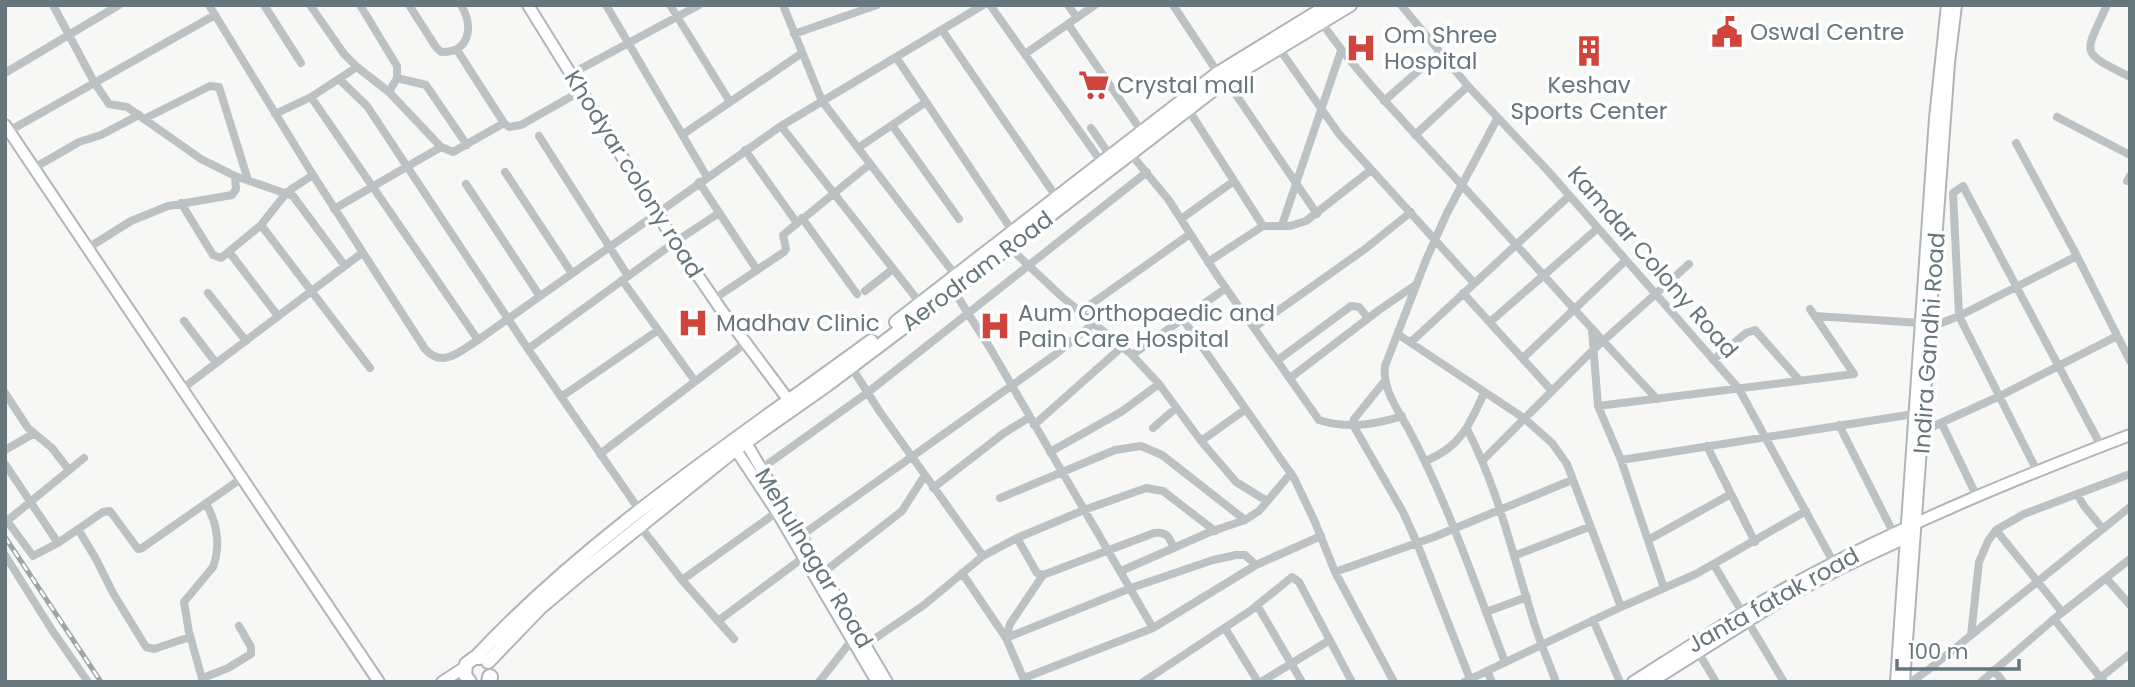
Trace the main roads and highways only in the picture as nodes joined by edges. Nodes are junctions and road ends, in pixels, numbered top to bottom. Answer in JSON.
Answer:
{"nodes":[{"id":1,"x":1329,"y":5,"type":"edge"},
{"id":2,"x":1350,"y":5,"type":"edge"},
{"id":3,"x":1222,"y":77,"type":"junction"},
{"id":4,"x":952,"y":283,"type":"junction"},
{"id":5,"x":849,"y":363,"type":"junction"},
{"id":6,"x":738,"y":442,"type":"junction"},
{"id":7,"x":475,"y":657,"type":"junction"},
{"id":8,"x":488,"y":676,"type":"edge"},
{"id":9,"x":466,"y":677,"type":"edge"}],
"edges":[{"from":1,"to":3,"type":"main road","name":"Aerodram Road"},
{"from":2,"to":3,"type":"main road","name":"Aerodram Road"},
{"from":3,"to":4,"type":"main road","name":"Aerodram Road"},
{"from":3,"to":4,"type":"main road","name":"Aerodram Road"},
{"from":4,"to":5,"type":"main road","name":"Aerodram Road"},
{"from":4,"to":5,"type":"main road","name":"Aerodram Road"},
{"from":5,"to":6,"type":"main road","name":"Aerodram Road"},
{"from":6,"to":7,"type":"main road","name":"Aerodram Road"},
{"from":6,"to":8,"type":"main road","name":"Aerodram Road"},
{"from":7,"to":8,"type":"main road"},
{"from":7,"to":9,"type":"main road","name":"Aerodram Road"}]}
